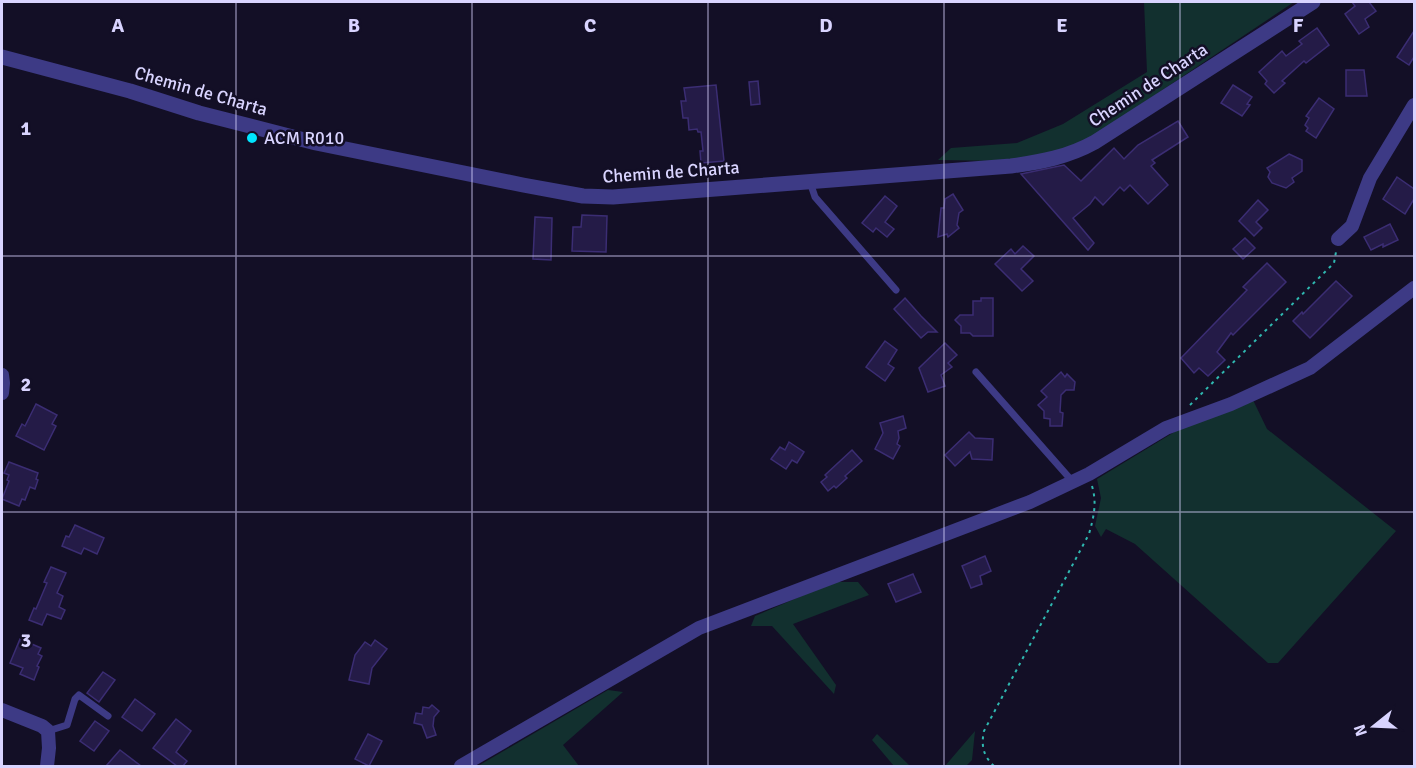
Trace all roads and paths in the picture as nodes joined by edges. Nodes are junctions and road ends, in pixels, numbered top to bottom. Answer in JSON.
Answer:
{"nodes":[{"id":1,"x":1313,"y":2,"type":"edge"},
{"id":2,"x":2,"y":57,"type":"edge"},
{"id":3,"x":1414,"y":105,"type":"edge"},
{"id":4,"x":810,"y":182,"type":"junction"},
{"id":5,"x":1338,"y":239,"type":"dead end"},
{"id":6,"x":1334,"y":263,"type":"dead end"},
{"id":7,"x":1414,"y":288,"type":"edge"},
{"id":8,"x":896,"y":290,"type":"dead end"},
{"id":9,"x":976,"y":372,"type":"dead end"},
{"id":10,"x":2,"y":375,"type":"edge"},
{"id":11,"x":2,"y":393,"type":"edge"},
{"id":12,"x":1189,"y":406,"type":"dead end"},
{"id":13,"x":1089,"y":474,"type":"junction"},
{"id":14,"x":1073,"y":482,"type":"junction"},
{"id":15,"x":2,"y":710,"type":"edge"},
{"id":16,"x":108,"y":716,"type":"dead end"},
{"id":17,"x":48,"y":731,"type":"junction"},
{"id":18,"x":47,"y":766,"type":"edge"},
{"id":19,"x":461,"y":766,"type":"edge"},
{"id":20,"x":994,"y":766,"type":"edge"}],
"edges":[{"from":1,"to":4,"type":"street","name":"Chemin de Charta"},
{"from":2,"to":4,"type":"street","name":"Chemin de Charta"},
{"from":3,"to":5,"type":"street"},
{"from":4,"to":8,"type":"lane"},
{"from":6,"to":12,"type":"path"},
{"from":7,"to":13,"type":"street"},
{"from":9,"to":14,"type":"lane"},
{"from":10,"to":11,"type":"street"},
{"from":13,"to":14,"type":"street"},
{"from":13,"to":20,"type":"path"},
{"from":14,"to":19,"type":"street"},
{"from":15,"to":17,"type":"street"},
{"from":16,"to":17,"type":"lane"},
{"from":17,"to":18,"type":"street"}]}
